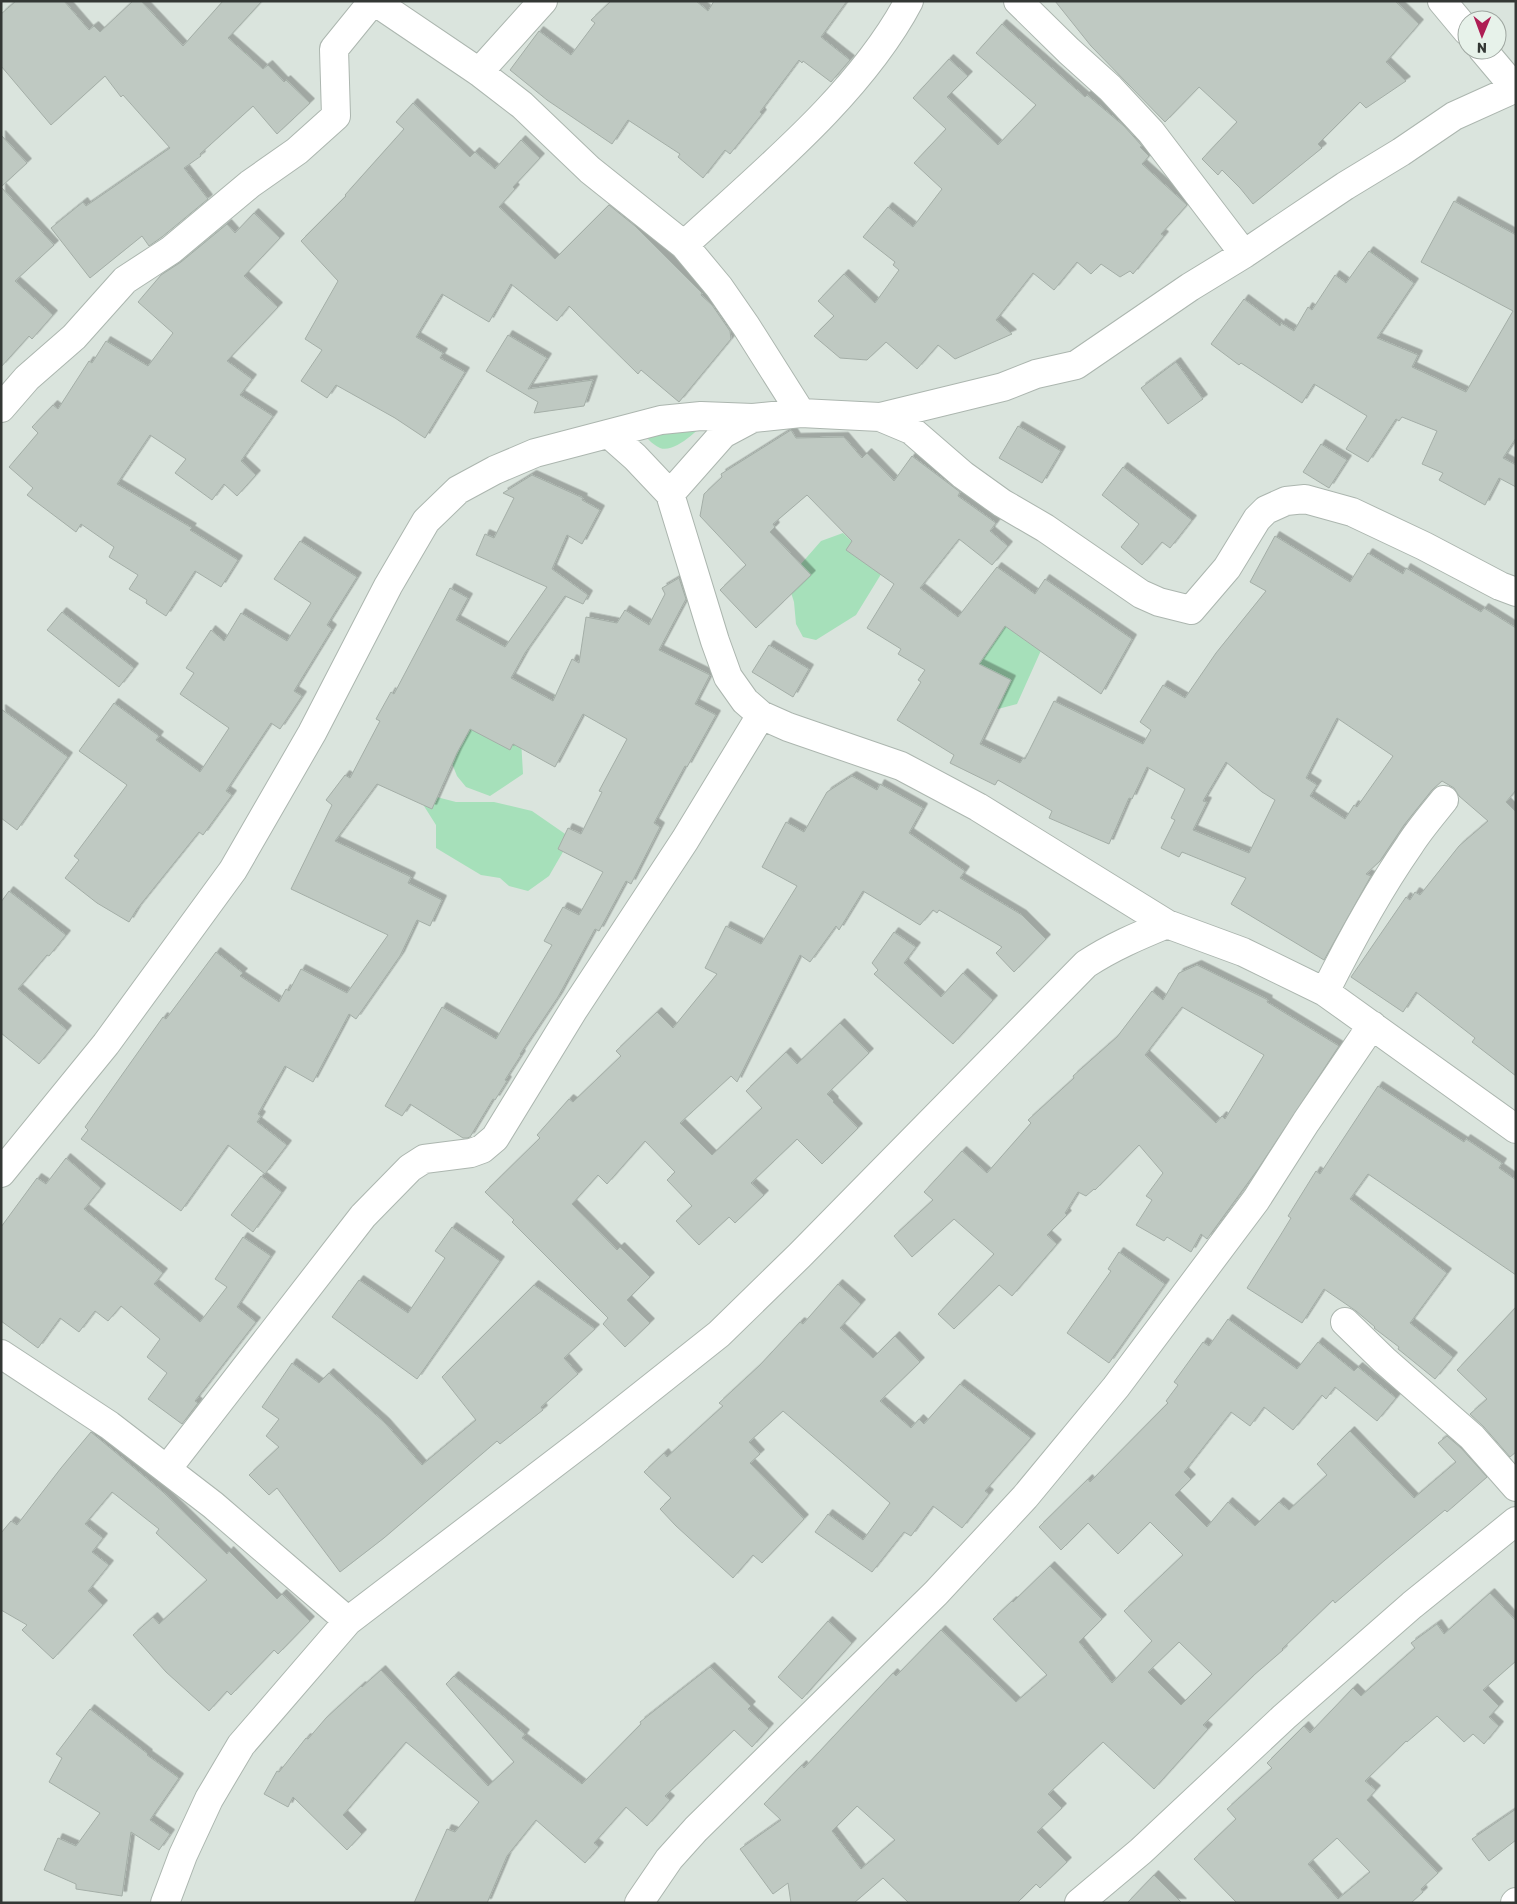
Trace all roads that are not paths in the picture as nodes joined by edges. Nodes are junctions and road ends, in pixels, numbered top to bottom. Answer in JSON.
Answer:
{"nodes":[{"id":1,"x":374,"y":1,"type":"edge"},
{"id":2,"x":543,"y":1,"type":"edge"},
{"id":3,"x":909,"y":1,"type":"edge"},
{"id":4,"x":1018,"y":1,"type":"edge"},
{"id":5,"x":1442,"y":1,"type":"edge"},
{"id":6,"x":1457,"y":19,"type":"edge"},
{"id":7,"x":1491,"y":60,"type":"edge"},
{"id":8,"x":479,"y":72,"type":"junction"},
{"id":9,"x":1515,"y":88,"type":"edge"},
{"id":10,"x":684,"y":245,"type":"junction"},
{"id":11,"x":1244,"y":254,"type":"junction"},
{"id":12,"x":1,"y":408,"type":"edge"},
{"id":13,"x":801,"y":413,"type":"junction"},
{"id":14,"x":880,"y":417,"type":"junction"},
{"id":15,"x":753,"y":418,"type":"junction"},
{"id":16,"x":608,"y":434,"type":"junction"},
{"id":17,"x":670,"y":494,"type":"junction"},
{"id":18,"x":1516,"y":592,"type":"edge"},
{"id":19,"x":761,"y":715,"type":"junction"},
{"id":20,"x":1444,"y":800,"type":"dead end"},
{"id":21,"x":1167,"y":924,"type":"junction"},
{"id":22,"x":1325,"y":992,"type":"junction"},
{"id":23,"x":1372,"y":1025,"type":"junction"},
{"id":24,"x":1516,"y":1129,"type":"edge"},
{"id":25,"x":1,"y":1173,"type":"edge"},
{"id":26,"x":1345,"y":1322,"type":"dead end"},
{"id":27,"x":1,"y":1354,"type":"edge"},
{"id":28,"x":167,"y":1469,"type":"junction"},
{"id":29,"x":1516,"y":1487,"type":"edge"},
{"id":30,"x":1516,"y":1521,"type":"edge"},
{"id":31,"x":348,"y":1621,"type":"junction"},
{"id":32,"x":165,"y":1903,"type":"edge"},
{"id":33,"x":639,"y":1903,"type":"edge"},
{"id":34,"x":1079,"y":1903,"type":"edge"}],
"edges":[{"from":1,"to":8,"type":"street"},
{"from":1,"to":12,"type":"street"},
{"from":2,"to":8,"type":"street"},
{"from":3,"to":10,"type":"street"},
{"from":4,"to":11,"type":"street"},
{"from":5,"to":6,"type":"street"},
{"from":7,"to":9,"type":"street"},
{"from":8,"to":10,"type":"street"},
{"from":9,"to":11,"type":"street"},
{"from":10,"to":13,"type":"street"},
{"from":11,"to":14,"type":"street"},
{"from":13,"to":14,"type":"street"},
{"from":13,"to":15,"type":"street"},
{"from":14,"to":18,"type":"street"},
{"from":15,"to":16,"type":"street"},
{"from":15,"to":17,"type":"street"},
{"from":16,"to":17,"type":"street"},
{"from":16,"to":25,"type":"street"},
{"from":17,"to":19,"type":"street"},
{"from":19,"to":21,"type":"street"},
{"from":19,"to":28,"type":"street"},
{"from":20,"to":22,"type":"street"},
{"from":21,"to":22,"type":"street"},
{"from":21,"to":31,"type":"street"},
{"from":22,"to":23,"type":"street"},
{"from":23,"to":24,"type":"street"},
{"from":23,"to":33,"type":"street"},
{"from":26,"to":29,"type":"street"},
{"from":27,"to":28,"type":"street"},
{"from":28,"to":31,"type":"street"},
{"from":30,"to":34,"type":"street"},
{"from":31,"to":32,"type":"street"}]}
